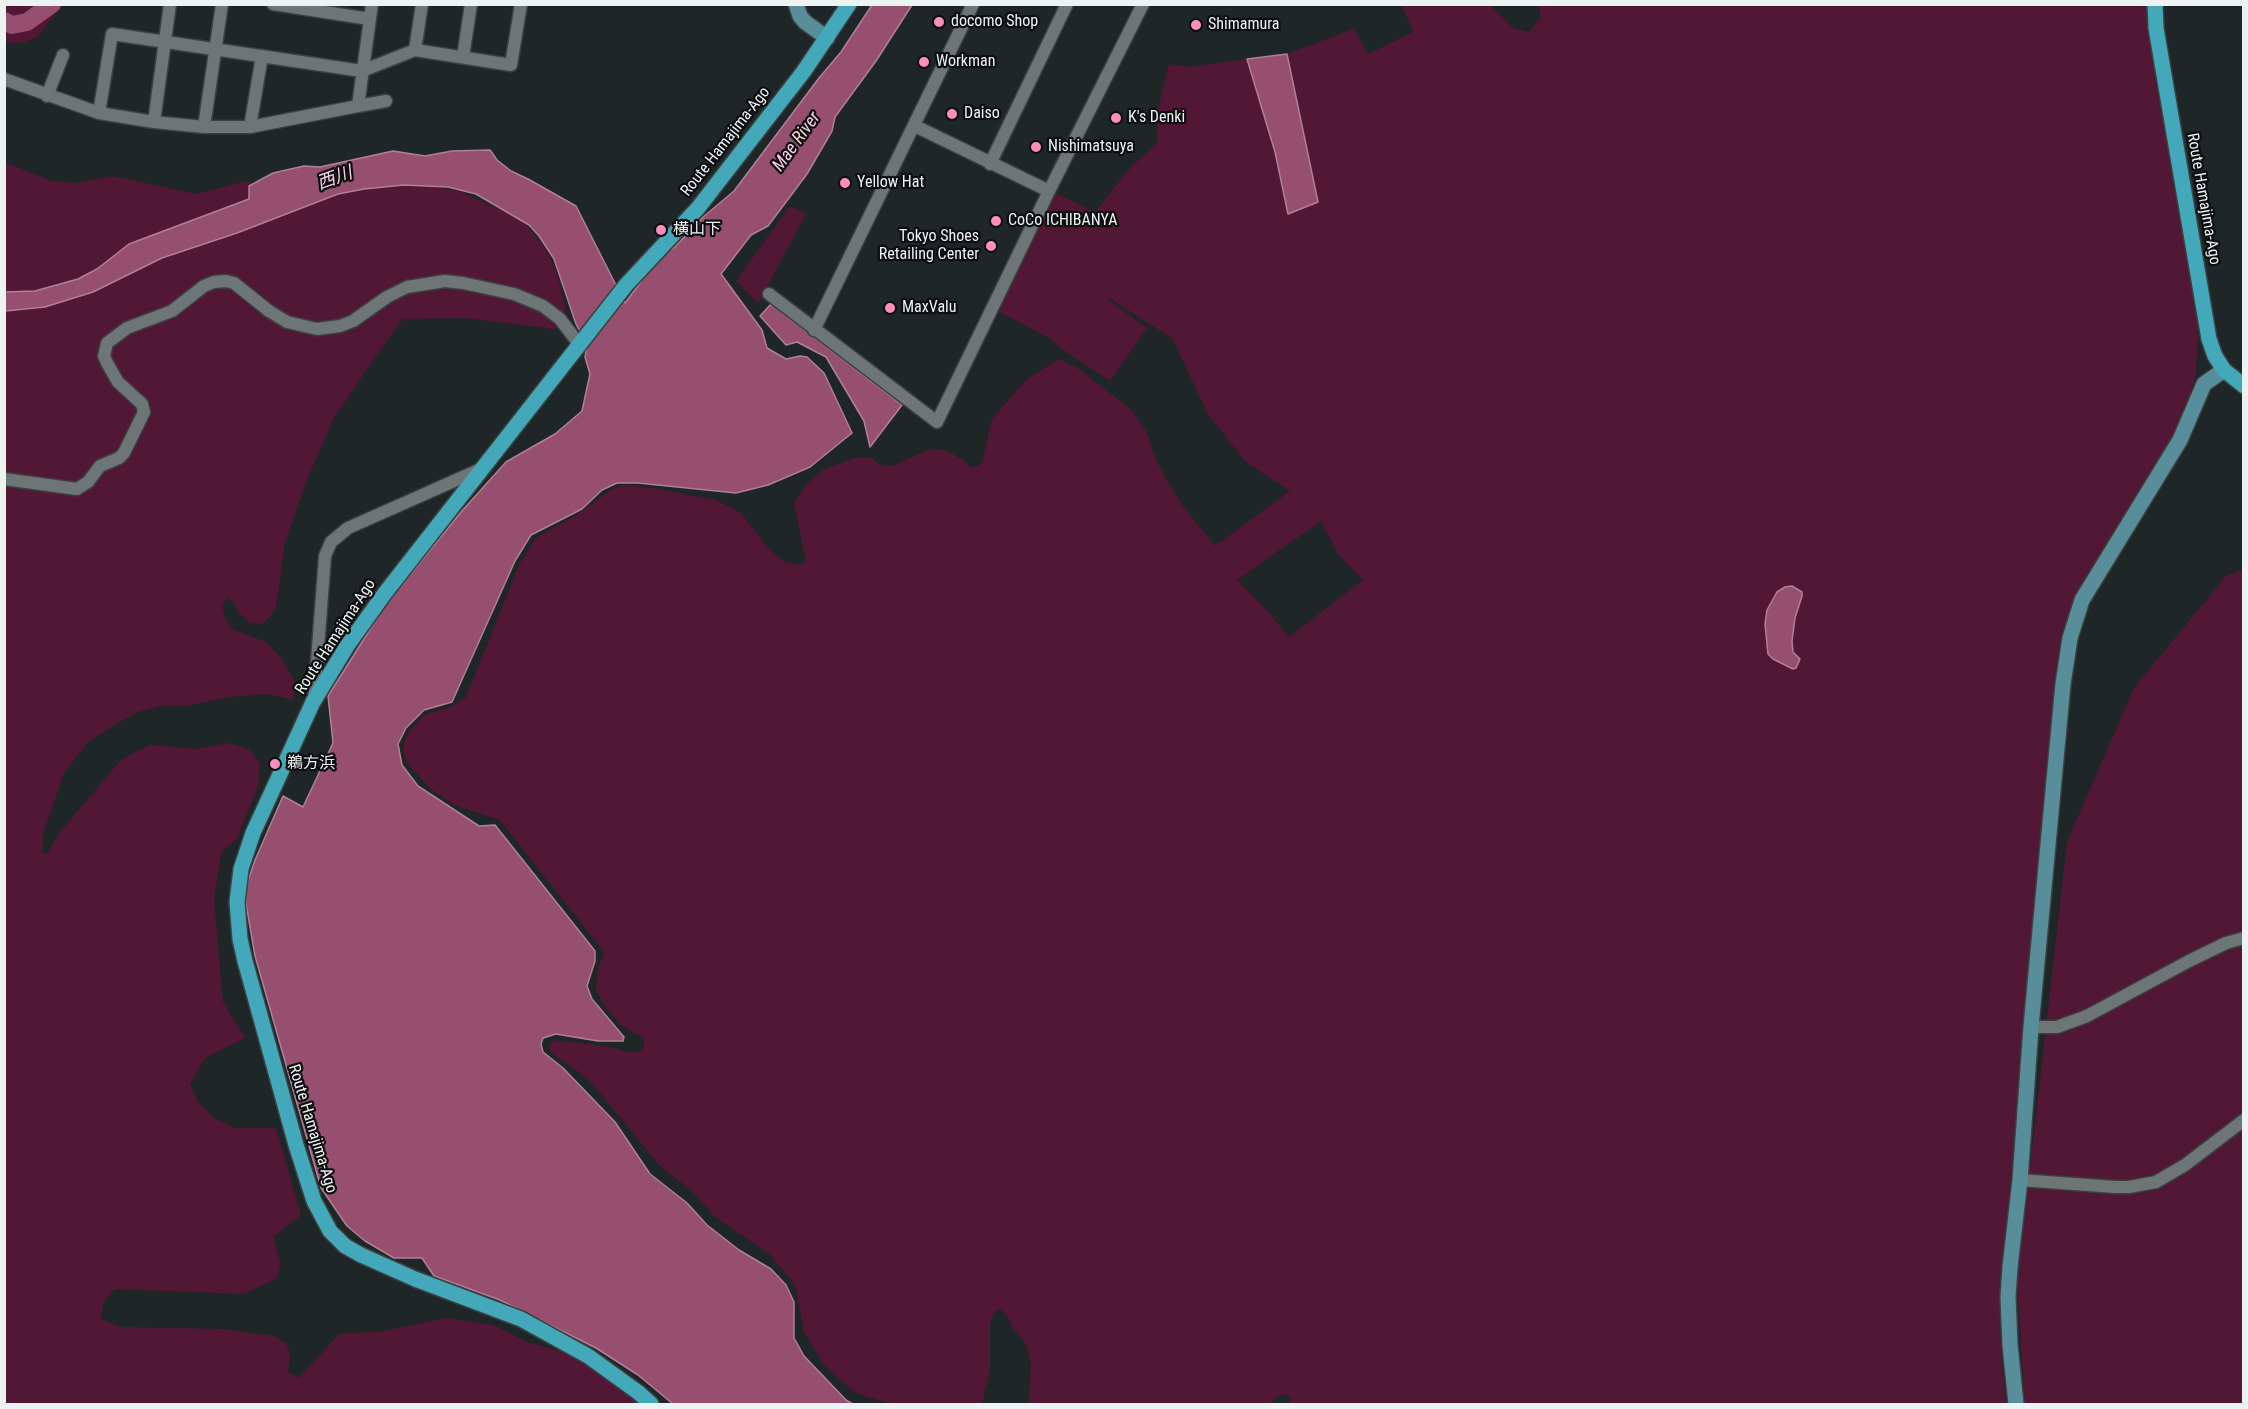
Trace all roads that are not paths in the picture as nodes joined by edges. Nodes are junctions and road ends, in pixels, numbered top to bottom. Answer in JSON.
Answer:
{"nodes":[{"id":1,"x":170,"y":4,"type":"edge"},
{"id":2,"x":222,"y":4,"type":"edge"},
{"id":3,"x":273,"y":4,"type":"edge"},
{"id":4,"x":372,"y":4,"type":"edge"},
{"id":5,"x":422,"y":4,"type":"edge"},
{"id":6,"x":471,"y":4,"type":"edge"},
{"id":7,"x":520,"y":4,"type":"edge"},
{"id":8,"x":796,"y":4,"type":"edge"},
{"id":9,"x":849,"y":4,"type":"edge"},
{"id":10,"x":973,"y":4,"type":"edge"},
{"id":11,"x":1067,"y":4,"type":"edge"},
{"id":12,"x":1143,"y":4,"type":"edge"},
{"id":13,"x":2155,"y":4,"type":"edge"},
{"id":14,"x":370,"y":19,"type":"junction"},
{"id":15,"x":827,"y":38,"type":"junction"},
{"id":16,"x":164,"y":42,"type":"junction"},
{"id":17,"x":215,"y":50,"type":"junction"},
{"id":18,"x":415,"y":50,"type":"junction"},
{"id":19,"x":63,"y":55,"type":"dead end"},
{"id":20,"x":262,"y":56,"type":"junction"},
{"id":21,"x":463,"y":57,"type":"junction"},
{"id":22,"x":362,"y":71,"type":"junction"},
{"id":23,"x":4,"y":80,"type":"edge"},
{"id":24,"x":47,"y":96,"type":"junction"},
{"id":25,"x":386,"y":101,"type":"dead end"},
{"id":26,"x":358,"y":106,"type":"junction"},
{"id":27,"x":99,"y":113,"type":"junction"},
{"id":28,"x":154,"y":122,"type":"junction"},
{"id":29,"x":915,"y":126,"type":"junction"},
{"id":30,"x":204,"y":127,"type":"junction"},
{"id":31,"x":250,"y":127,"type":"junction"},
{"id":32,"x":990,"y":164,"type":"junction"},
{"id":33,"x":1049,"y":191,"type":"junction"},
{"id":34,"x":769,"y":294,"type":"dead end"},
{"id":35,"x":814,"y":330,"type":"junction"},
{"id":36,"x":581,"y":342,"type":"junction"},
{"id":37,"x":2224,"y":370,"type":"junction"},
{"id":38,"x":2244,"y":386,"type":"edge"},
{"id":39,"x":485,"y":467,"type":"junction"},
{"id":40,"x":4,"y":478,"type":"edge"},
{"id":41,"x":313,"y":702,"type":"junction"},
{"id":42,"x":2244,"y":938,"type":"edge"},
{"id":43,"x":2031,"y":1027,"type":"junction"},
{"id":44,"x":2244,"y":1120,"type":"edge"},
{"id":45,"x":2020,"y":1180,"type":"junction"},
{"id":46,"x":651,"y":1404,"type":"edge"},
{"id":47,"x":2016,"y":1404,"type":"edge"}],
"edges":[{"from":1,"to":16,"type":"street"},
{"from":2,"to":17,"type":"street"},
{"from":3,"to":14,"type":"street"},
{"from":4,"to":14,"type":"street"},
{"from":5,"to":18,"type":"street"},
{"from":6,"to":21,"type":"street"},
{"from":7,"to":21,"type":"street"},
{"from":8,"to":15,"type":"street"},
{"from":9,"to":15,"type":"main road","name":"Route Hamajima-Ago"},
{"from":10,"to":29,"type":"street"},
{"from":11,"to":32,"type":"street"},
{"from":12,"to":33,"type":"street"},
{"from":13,"to":37,"type":"main road","name":"Route Hamajima-Ago"},
{"from":14,"to":22,"type":"street"},
{"from":15,"to":36,"type":"main road","name":"Route Hamajima-Ago"},
{"from":16,"to":17,"type":"street"},
{"from":16,"to":27,"type":"street"},
{"from":16,"to":28,"type":"street"},
{"from":17,"to":20,"type":"street"},
{"from":17,"to":30,"type":"street"},
{"from":18,"to":21,"type":"street"},
{"from":18,"to":22,"type":"street"},
{"from":19,"to":24,"type":"street"},
{"from":20,"to":22,"type":"street"},
{"from":20,"to":31,"type":"street"},
{"from":22,"to":26,"type":"street"},
{"from":23,"to":24,"type":"street"},
{"from":24,"to":27,"type":"street"},
{"from":25,"to":26,"type":"street"},
{"from":26,"to":31,"type":"street"},
{"from":27,"to":28,"type":"street"},
{"from":28,"to":30,"type":"street"},
{"from":29,"to":32,"type":"street"},
{"from":29,"to":35,"type":"street"},
{"from":30,"to":31,"type":"street"},
{"from":32,"to":33,"type":"street"},
{"from":33,"to":35,"type":"street"},
{"from":34,"to":35,"type":"street"},
{"from":36,"to":39,"type":"main road","name":"Route Hamajima-Ago"},
{"from":36,"to":40,"type":"street"},
{"from":37,"to":38,"type":"main road","name":"Route Hamajima-Ago"},
{"from":37,"to":43,"type":"street"},
{"from":39,"to":41,"type":"main road","name":"Route Hamajima-Ago"},
{"from":39,"to":41,"type":"street"},
{"from":41,"to":46,"type":"main road","name":"Route Hamajima-Ago"},
{"from":42,"to":43,"type":"street"},
{"from":43,"to":45,"type":"street"},
{"from":44,"to":45,"type":"street"},
{"from":45,"to":47,"type":"street"}]}
